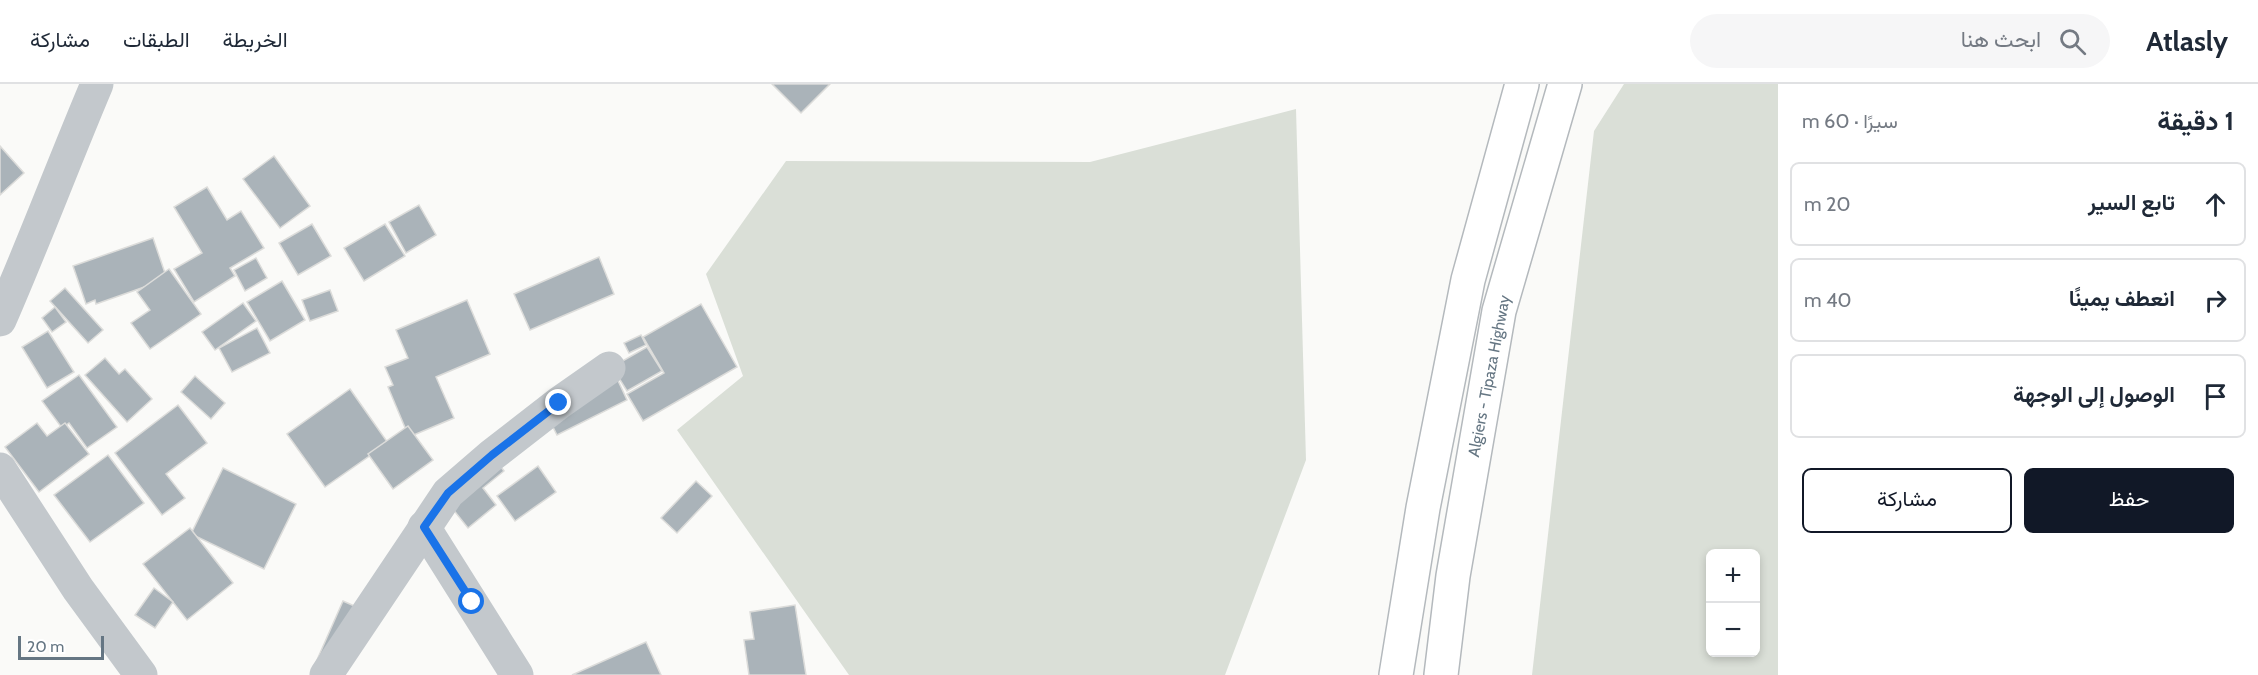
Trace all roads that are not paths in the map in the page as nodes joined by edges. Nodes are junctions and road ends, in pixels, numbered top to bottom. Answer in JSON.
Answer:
{"nodes":[{"id":1,"x":97,"y":84,"type":"edge"},
{"id":2,"x":1522,"y":84,"type":"edge"},
{"id":3,"x":1565,"y":84,"type":"edge"},
{"id":4,"x":0,"y":320,"type":"edge"},
{"id":5,"x":609,"y":368,"type":"dead end"},
{"id":6,"x":0,"y":469,"type":"edge"},
{"id":7,"x":424,"y":527,"type":"junction"},
{"id":8,"x":1446,"y":630,"type":"junction"},
{"id":9,"x":141,"y":675,"type":"edge"},
{"id":10,"x":326,"y":675,"type":"edge"},
{"id":11,"x":517,"y":675,"type":"edge"},
{"id":12,"x":1396,"y":675,"type":"edge"},
{"id":13,"x":1441,"y":675,"type":"edge"},
{"id":14,"x":1447,"y":675,"type":"edge"}],
"edges":[{"from":1,"to":4,"type":"street"},
{"from":2,"to":12,"type":"highway"},
{"from":3,"to":8,"type":"highway","name":"Algiers - Tipaza Highway"},
{"from":5,"to":7,"type":"street"},
{"from":6,"to":9,"type":"street"},
{"from":7,"to":10,"type":"street"},
{"from":7,"to":11,"type":"street"},
{"from":8,"to":13,"type":"highway","name":"Algiers - Tipaza Highway"},
{"from":8,"to":14,"type":"highway"}]}
